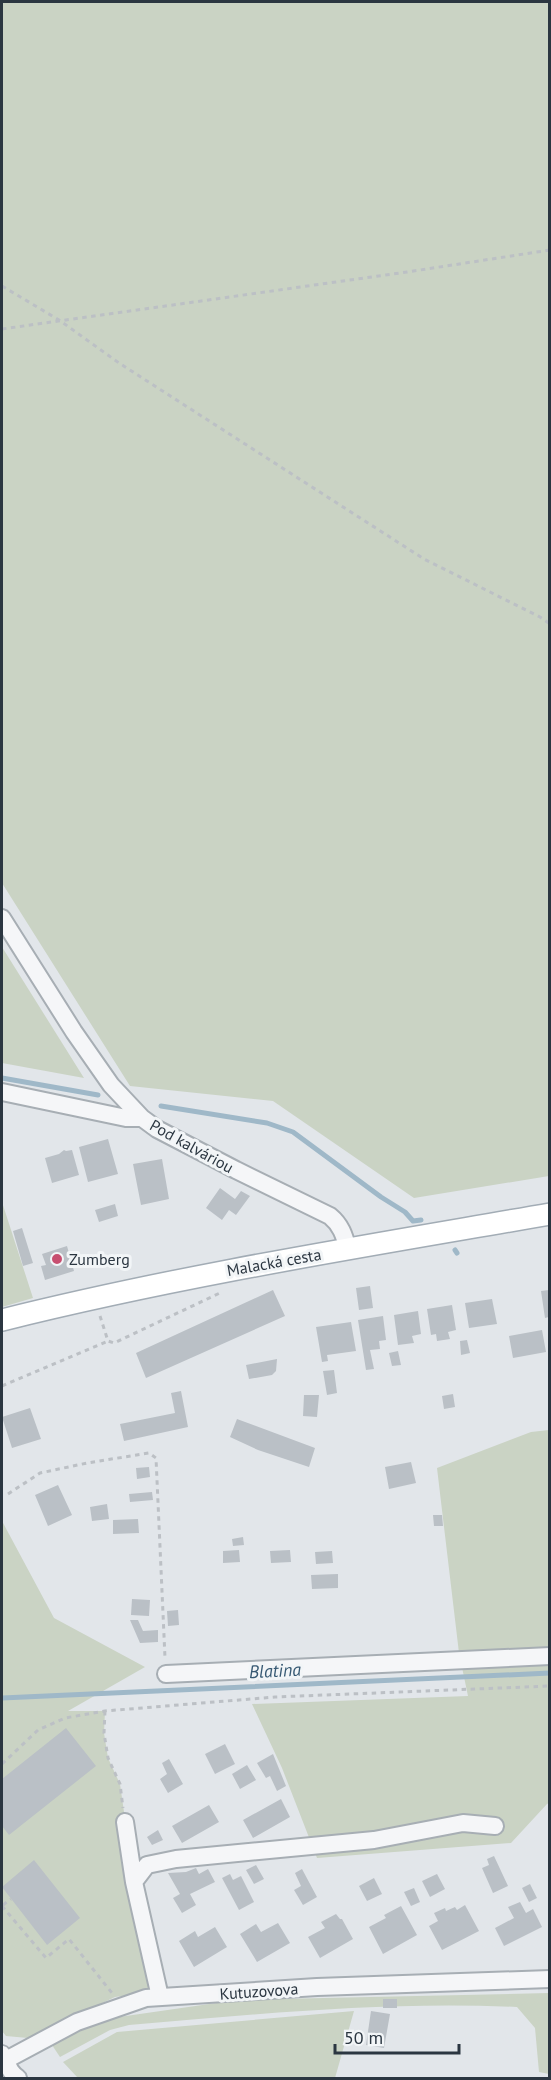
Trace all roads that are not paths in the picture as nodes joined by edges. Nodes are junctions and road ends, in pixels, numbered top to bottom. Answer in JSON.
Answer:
{"nodes":[{"id":1,"x":2,"y":918,"type":"edge"},
{"id":2,"x":2,"y":1092,"type":"edge"},
{"id":3,"x":142,"y":1118,"type":"junction"},
{"id":4,"x":549,"y":1214,"type":"edge"},
{"id":5,"x":348,"y":1249,"type":"junction"},
{"id":6,"x":2,"y":1320,"type":"edge"},
{"id":7,"x":549,"y":1656,"type":"edge"},
{"id":8,"x":166,"y":1674,"type":"road end"},
{"id":9,"x":125,"y":1822,"type":"road end"},
{"id":10,"x":495,"y":1826,"type":"dead end"},
{"id":11,"x":134,"y":1882,"type":"junction"},
{"id":12,"x":549,"y":1978,"type":"edge"},
{"id":13,"x":160,"y":1997,"type":"junction"},
{"id":14,"x":4,"y":2056,"type":"edge"},
{"id":15,"x":18,"y":2079,"type":"edge"}],
"edges":[{"from":1,"to":3,"type":"street","name":"Pod kalváriou"},
{"from":2,"to":3,"type":"street"},
{"from":3,"to":5,"type":"street","name":"Pod kalváriou"},
{"from":4,"to":5,"type":"main road","name":"Malacká cesta"},
{"from":5,"to":6,"type":"main road","name":"Malacká cesta"},
{"from":7,"to":8,"type":"street"},
{"from":9,"to":11,"type":"street"},
{"from":10,"to":11,"type":"street"},
{"from":11,"to":13,"type":"street"},
{"from":12,"to":13,"type":"street","name":"Kutuzovova"},
{"from":13,"to":14,"type":"street","name":"Kutuzovova"},
{"from":14,"to":15,"type":"street","name":"Kutuzovova"}]}
